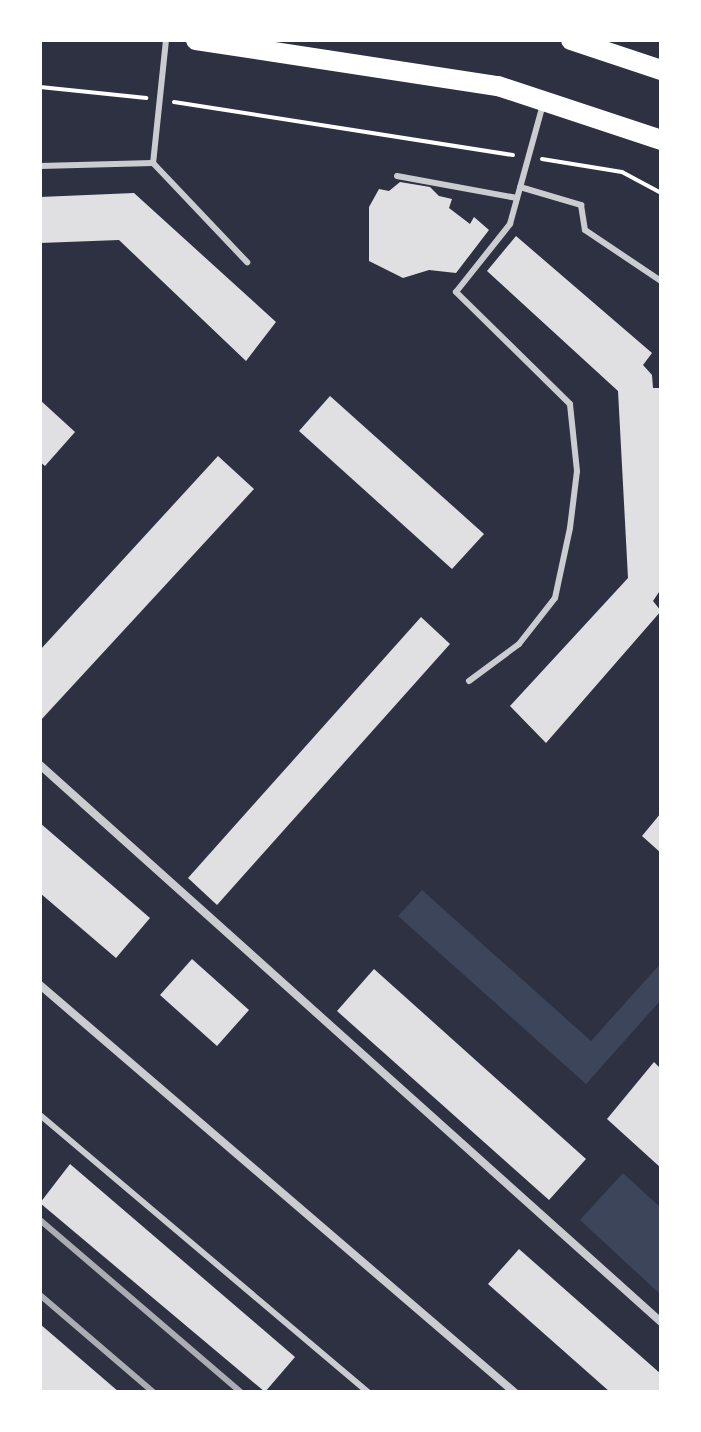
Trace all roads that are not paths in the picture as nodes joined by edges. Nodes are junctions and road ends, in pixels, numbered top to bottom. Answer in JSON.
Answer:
{"nodes":[{"id":1,"x":166,"y":40,"type":"edge"},
{"id":2,"x":196,"y":40,"type":"edge"},
{"id":3,"x":571,"y":40,"type":"edge"},
{"id":4,"x":661,"y":70,"type":"edge"},
{"id":5,"x":544,"y":101,"type":"junction"},
{"id":6,"x":661,"y":140,"type":"edge"},
{"id":7,"x":153,"y":163,"type":"junction"},
{"id":8,"x":40,"y":166,"type":"edge"},
{"id":9,"x":397,"y":176,"type":"dead end"},
{"id":10,"x":520,"y":187,"type":"junction"},
{"id":11,"x":517,"y":198,"type":"junction"},
{"id":12,"x":247,"y":262,"type":"dead end"},
{"id":13,"x":661,"y":281,"type":"edge"},
{"id":14,"x":469,"y":681,"type":"dead end"},
{"id":15,"x":40,"y":765,"type":"edge"},
{"id":16,"x":40,"y":985,"type":"edge"},
{"id":17,"x":40,"y":1115,"type":"edge"},
{"id":18,"x":661,"y":1322,"type":"edge"},
{"id":19,"x":368,"y":1392,"type":"edge"},
{"id":20,"x":514,"y":1392,"type":"edge"}],
"edges":[{"from":1,"to":7,"type":"lane"},
{"from":2,"to":5,"type":"main road"},
{"from":3,"to":4,"type":"main road"},
{"from":5,"to":6,"type":"main road"},
{"from":5,"to":10,"type":"lane"},
{"from":7,"to":8,"type":"lane"},
{"from":7,"to":12,"type":"lane"},
{"from":9,"to":11,"type":"lane"},
{"from":10,"to":11,"type":"lane"},
{"from":10,"to":13,"type":"lane"},
{"from":11,"to":14,"type":"lane"},
{"from":15,"to":18,"type":"street"},
{"from":16,"to":20,"type":"street"},
{"from":17,"to":19,"type":"lane"}]}
